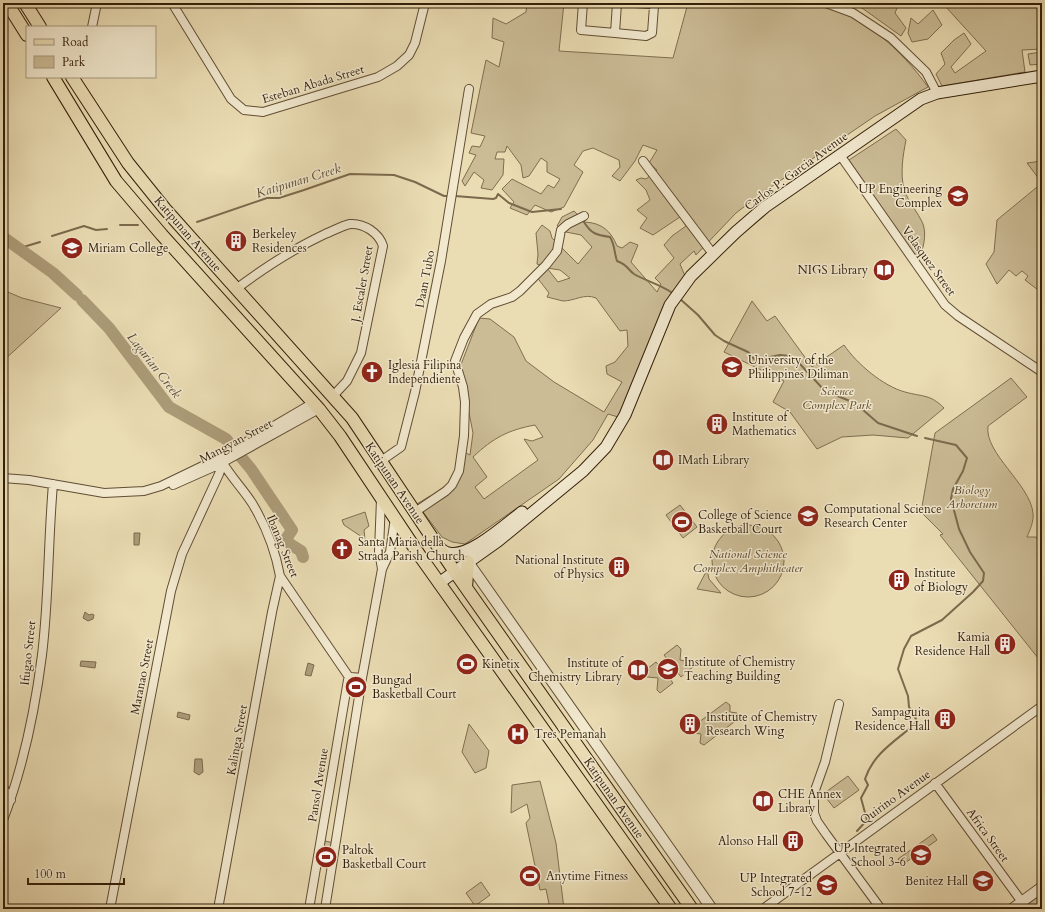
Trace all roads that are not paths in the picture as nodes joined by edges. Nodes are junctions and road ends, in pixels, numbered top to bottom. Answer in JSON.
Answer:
{"nodes":[{"id":1,"x":7,"y":3,"type":"edge"},
{"id":2,"x":25,"y":3,"type":"edge"},
{"id":3,"x":97,"y":3,"type":"edge"},
{"id":4,"x":172,"y":3,"type":"edge"},
{"id":5,"x":425,"y":3,"type":"edge"},
{"id":6,"x":583,"y":3,"type":"edge"},
{"id":7,"x":617,"y":3,"type":"edge"},
{"id":8,"x":635,"y":3,"type":"edge"},
{"id":9,"x":826,"y":3,"type":"edge"},
{"id":10,"x":39,"y":26,"type":"edge"},
{"id":11,"x":92,"y":26,"type":"edge"},
{"id":12,"x":26,"y":33,"type":"edge"},
{"id":13,"x":615,"y":33,"type":"junction"},
{"id":14,"x":1042,"y":76,"type":"edge"},
{"id":15,"x":54,"y":78,"type":"edge"},
{"id":16,"x":69,"y":78,"type":"edge"},
{"id":17,"x":73,"y":78,"type":"edge"},
{"id":18,"x":469,"y":89,"type":"dead end"},
{"id":19,"x":62,"y":92,"type":"junction"},
{"id":20,"x":937,"y":93,"type":"junction"},
{"id":21,"x":840,"y":155,"type":"junction"},
{"id":22,"x":643,"y":161,"type":"dead end"},
{"id":23,"x":584,"y":216,"type":"dead end"},
{"id":24,"x":713,"y":254,"type":"junction"},
{"id":25,"x":236,"y":289,"type":"junction"},
{"id":26,"x":1042,"y":372,"type":"edge"},
{"id":27,"x":333,"y":396,"type":"junction"},
{"id":28,"x":316,"y":406,"type":"junction"},
{"id":29,"x":355,"y":459,"type":"junction"},
{"id":30,"x":221,"y":460,"type":"junction"},
{"id":31,"x":381,"y":461,"type":"junction"},
{"id":32,"x":3,"y":478,"type":"edge"},
{"id":33,"x":53,"y":484,"type":"junction"},
{"id":34,"x":552,"y":495,"type":"junction"},
{"id":35,"x":381,"y":498,"type":"junction"},
{"id":36,"x":414,"y":512,"type":"junction"},
{"id":37,"x":395,"y":518,"type":"junction"},
{"id":38,"x":438,"y":547,"type":"junction"},
{"id":39,"x":468,"y":562,"type":"junction"},
{"id":40,"x":382,"y":569,"type":"junction"},
{"id":41,"x":454,"y":569,"type":"junction"},
{"id":42,"x":280,"y":576,"type":"junction"},
{"id":43,"x":439,"y":583,"type":"junction"},
{"id":44,"x":466,"y":587,"type":"junction"},
{"id":45,"x":523,"y":669,"type":"junction"},
{"id":46,"x":349,"y":677,"type":"junction"},
{"id":47,"x":362,"y":678,"type":"junction"},
{"id":48,"x":508,"y":678,"type":"junction"},
{"id":49,"x":839,"y":704,"type":"dead end"},
{"id":50,"x":1042,"y":706,"type":"edge"},
{"id":51,"x":935,"y":783,"type":"junction"},
{"id":52,"x":3,"y":787,"type":"edge"},
{"id":53,"x":11,"y":800,"type":"junction"},
{"id":54,"x":620,"y":807,"type":"junction"},
{"id":55,"x":606,"y":817,"type":"junction"},
{"id":56,"x":3,"y":820,"type":"edge"},
{"id":57,"x":839,"y":853,"type":"junction"},
{"id":58,"x":1042,"y":887,"type":"edge"},
{"id":59,"x":1022,"y":902,"type":"junction"},
{"id":60,"x":110,"y":909,"type":"edge"},
{"id":61,"x":218,"y":909,"type":"edge"},
{"id":62,"x":308,"y":909,"type":"edge"},
{"id":63,"x":325,"y":909,"type":"edge"},
{"id":64,"x":671,"y":909,"type":"edge"},
{"id":65,"x":692,"y":909,"type":"edge"},
{"id":66,"x":712,"y":909,"type":"edge"},
{"id":67,"x":763,"y":909,"type":"edge"},
{"id":68,"x":881,"y":909,"type":"edge"},
{"id":69,"x":1012,"y":909,"type":"edge"}],
"edges":[{"from":1,"to":12,"type":"main road"},
{"from":2,"to":10,"type":"main road"},
{"from":3,"to":11,"type":"street"},
{"from":4,"to":5,"type":"street","name":"Esteban Abada Street"},
{"from":6,"to":13,"type":"street"},
{"from":7,"to":13,"type":"street"},
{"from":8,"to":13,"type":"street"},
{"from":9,"to":20,"type":"street"},
{"from":14,"to":20,"type":"main road","name":"Carlos P. Garcia Avenue"},
{"from":15,"to":19,"type":"main road","name":"Katipunan Avenue"},
{"from":16,"to":19,"type":"street"},
{"from":17,"to":25,"type":"main road","name":"Katipunan Avenue"},
{"from":18,"to":31,"type":"street","name":"Daan Tubo"},
{"from":19,"to":28,"type":"main road","name":"Katipunan Avenue"},
{"from":20,"to":21,"type":"main road","name":"Carlos P. Garcia Avenue"},
{"from":21,"to":24,"type":"main road","name":"Carlos P. Garcia Avenue"},
{"from":21,"to":26,"type":"street","name":"Velasquez Street"},
{"from":22,"to":24,"type":"street"},
{"from":23,"to":36,"type":"street"},
{"from":24,"to":34,"type":"main road","name":"Carlos P. Garcia Avenue"},
{"from":25,"to":27,"type":"main road","name":"Katipunan Avenue"},
{"from":25,"to":27,"type":"street","name":"J. Escaler Street"},
{"from":27,"to":31,"type":"main road","name":"Katipunan Avenue"},
{"from":28,"to":29,"type":"main road","name":"Katipunan Avenue"},
{"from":28,"to":30,"type":"street","name":"Mangyan Street"},
{"from":29,"to":35,"type":"main road","name":"Katipunan Avenue"},
{"from":29,"to":41,"type":"main road"},
{"from":30,"to":33,"type":"street","name":"Mangyan Street"},
{"from":30,"to":42,"type":"street","name":"Ibanag Street"},
{"from":30,"to":60,"type":"street","name":"Maranao Street"},
{"from":31,"to":36,"type":"main road","name":"Katipunan Avenue"},
{"from":32,"to":33,"type":"street","name":"Mangyan Street"},
{"from":33,"to":53,"type":"street","name":"Ifugao Street"},
{"from":34,"to":38,"type":"main road","name":"Carlos P. Garcia Avenue"},
{"from":34,"to":39,"type":"main road","name":"Carlos P. Garcia Avenue"},
{"from":35,"to":37,"type":"main road","name":"Katipunan Avenue"},
{"from":35,"to":40,"type":"street"},
{"from":36,"to":38,"type":"main road","name":"Katipunan Avenue"},
{"from":37,"to":40,"type":"street"},
{"from":37,"to":43,"type":"main road","name":"Katipunan Avenue"},
{"from":38,"to":41,"type":"main road","name":"Katipunan Avenue"},
{"from":39,"to":41,"type":"main road","name":"Carlos P. Garcia Avenue"},
{"from":39,"to":44,"type":"main road"},
{"from":39,"to":66,"type":"street","name":"Katipunan Avenue"},
{"from":40,"to":47,"type":"street"},
{"from":41,"to":43,"type":"main road","name":"Carlos P. Garcia Avenue"},
{"from":41,"to":44,"type":"main road","name":"Katipunan Avenue"},
{"from":42,"to":46,"type":"street","name":"Ibanag Street"},
{"from":42,"to":61,"type":"street","name":"Kalinga Street"},
{"from":43,"to":48,"type":"main road","name":"Katipunan Avenue"},
{"from":44,"to":45,"type":"main road","name":"Katipunan Avenue"},
{"from":45,"to":48,"type":"main road"},
{"from":45,"to":54,"type":"main road","name":"Katipunan Avenue"},
{"from":46,"to":47,"type":"street"},
{"from":46,"to":62,"type":"street","name":"Pansol Avenue"},
{"from":47,"to":63,"type":"street"},
{"from":48,"to":55,"type":"main road","name":"Katipunan Avenue"},
{"from":49,"to":57,"type":"street"},
{"from":50,"to":51,"type":"street","name":"Quirino Avenue"},
{"from":51,"to":57,"type":"street","name":"Quirino Avenue"},
{"from":51,"to":59,"type":"street","name":"Africa Street"},
{"from":52,"to":53,"type":"street"},
{"from":53,"to":56,"type":"street","name":"Ifugao Street"},
{"from":54,"to":55,"type":"main road"},
{"from":54,"to":65,"type":"main road","name":"Katipunan Avenue"},
{"from":55,"to":64,"type":"main road","name":"Katipunan Avenue"},
{"from":57,"to":67,"type":"street","name":"Quirino Avenue"},
{"from":57,"to":68,"type":"street"},
{"from":58,"to":59,"type":"street"},
{"from":59,"to":69,"type":"street"}]}
